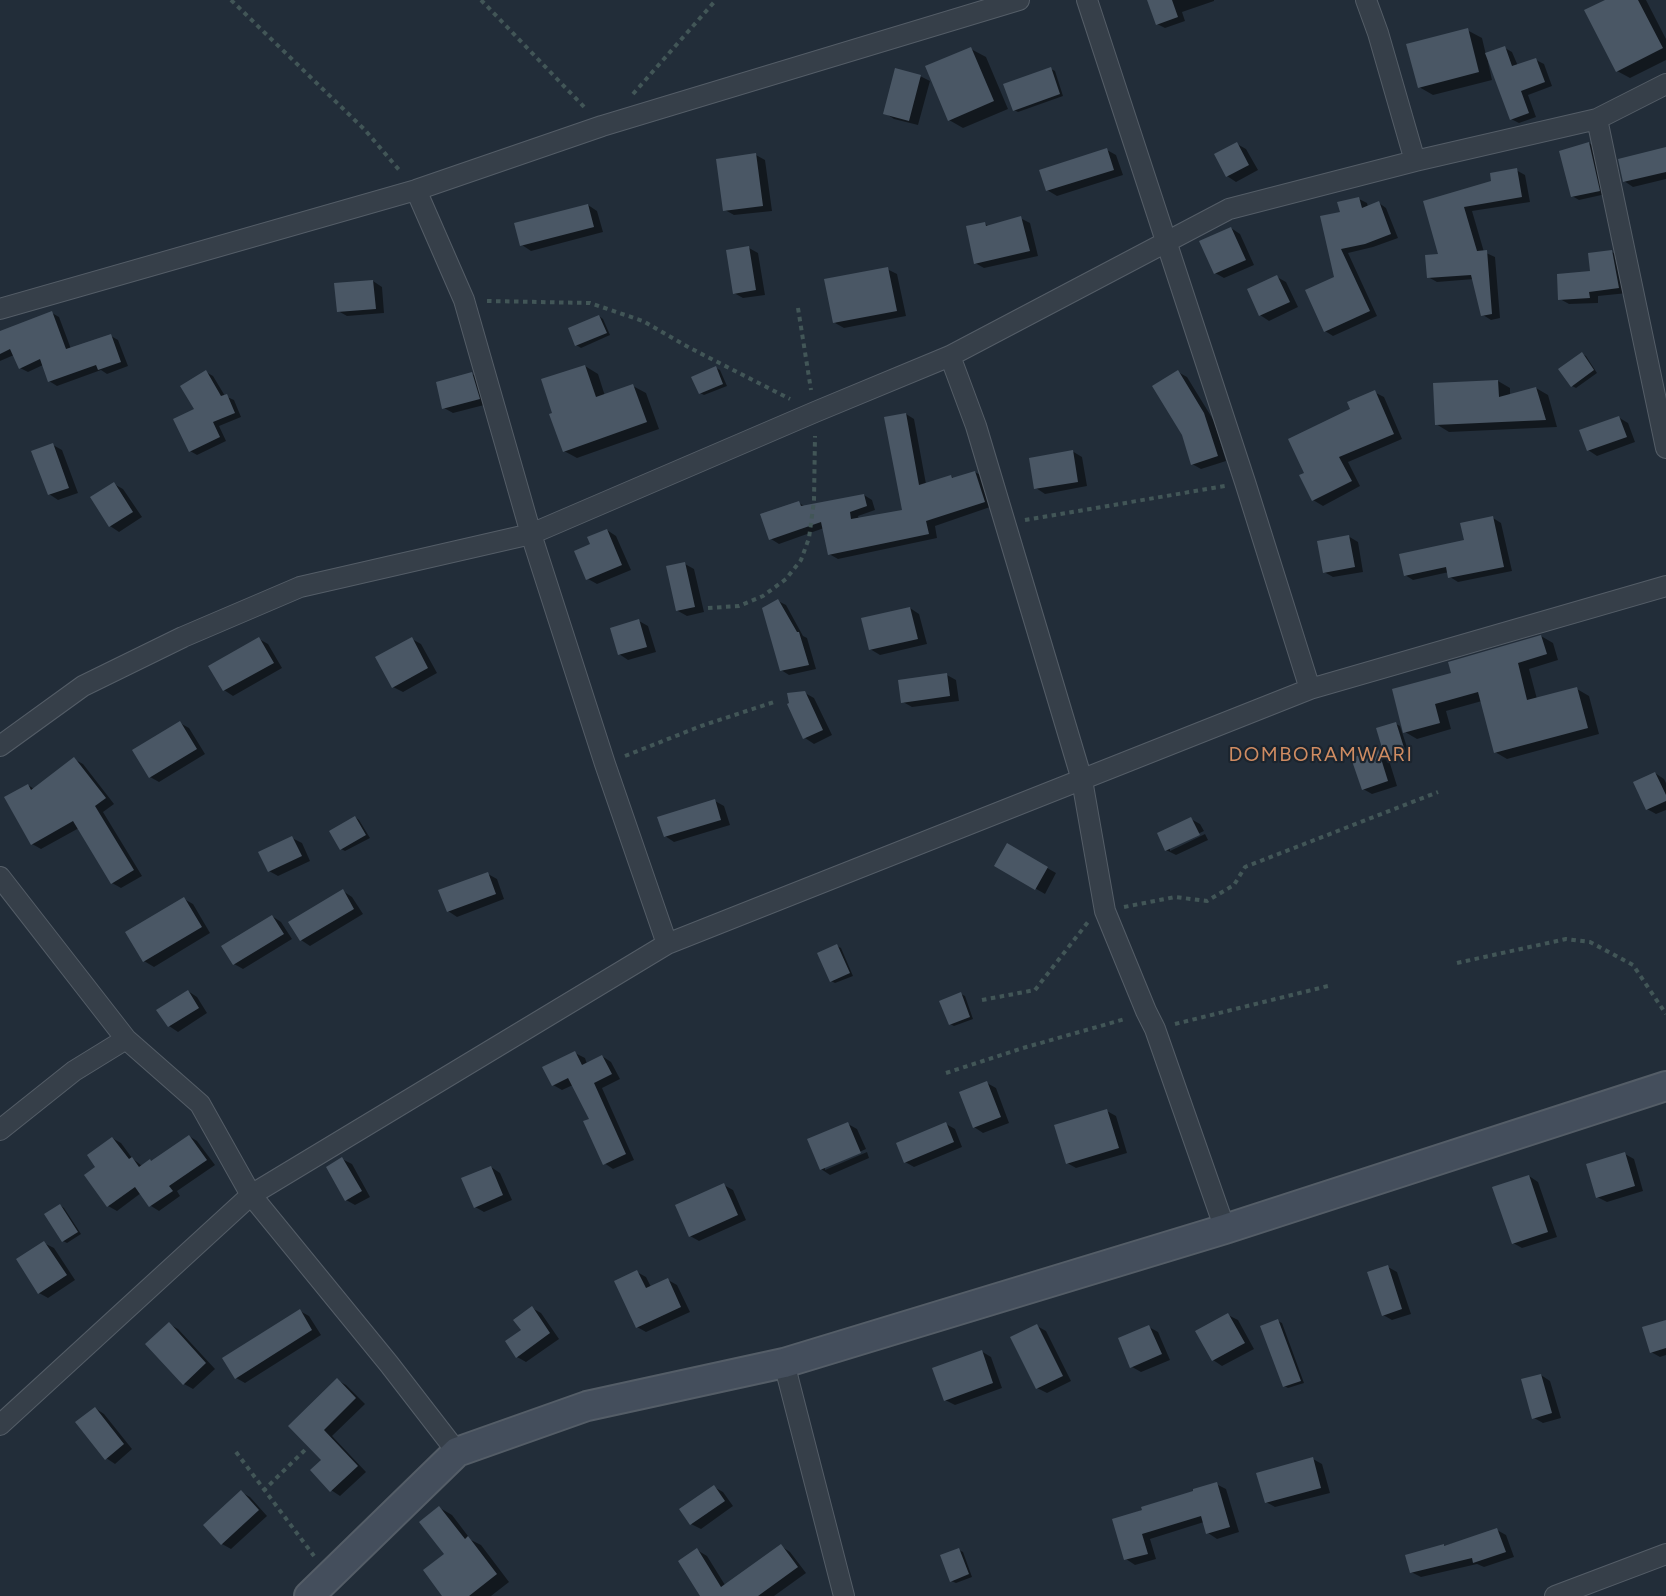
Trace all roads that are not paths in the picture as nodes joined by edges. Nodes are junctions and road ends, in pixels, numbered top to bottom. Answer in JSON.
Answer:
{"nodes":[{"id":1,"x":1020,"y":0,"type":"edge"},
{"id":2,"x":1087,"y":0,"type":"edge"},
{"id":3,"x":1366,"y":0,"type":"edge"},
{"id":4,"x":1666,"y":84,"type":"edge"},
{"id":5,"x":1597,"y":119,"type":"junction"},
{"id":6,"x":1415,"y":161,"type":"junction"},
{"id":7,"x":416,"y":190,"type":"junction"},
{"id":8,"x":1167,"y":240,"type":"junction"},
{"id":9,"x":0,"y":309,"type":"edge"},
{"id":10,"x":950,"y":356,"type":"junction"},
{"id":11,"x":1666,"y":448,"type":"edge"},
{"id":12,"x":531,"y":534,"type":"junction"},
{"id":13,"x":1666,"y":586,"type":"edge"},
{"id":14,"x":1310,"y":689,"type":"junction"},
{"id":15,"x":0,"y":746,"type":"edge"},
{"id":16,"x":1082,"y":780,"type":"junction"},
{"id":17,"x":0,"y":877,"type":"edge"},
{"id":18,"x":666,"y":944,"type":"junction"},
{"id":19,"x":126,"y":1039,"type":"junction"},
{"id":20,"x":1666,"y":1086,"type":"edge"},
{"id":21,"x":0,"y":1130,"type":"edge"},
{"id":22,"x":251,"y":1195,"type":"junction"},
{"id":23,"x":1226,"y":1229,"type":"junction"},
{"id":24,"x":784,"y":1363,"type":"junction"},
{"id":25,"x":0,"y":1425,"type":"edge"},
{"id":26,"x":457,"y":1452,"type":"junction"},
{"id":27,"x":1666,"y":1554,"type":"edge"},
{"id":28,"x":309,"y":1596,"type":"edge"},
{"id":29,"x":844,"y":1596,"type":"edge"},
{"id":30,"x":1555,"y":1596,"type":"edge"}],
"edges":[{"from":1,"to":7,"type":"street"},
{"from":2,"to":8,"type":"street"},
{"from":3,"to":6,"type":"street"},
{"from":4,"to":5,"type":"street"},
{"from":5,"to":6,"type":"street"},
{"from":5,"to":11,"type":"street"},
{"from":6,"to":8,"type":"street"},
{"from":7,"to":9,"type":"street"},
{"from":7,"to":12,"type":"street"},
{"from":8,"to":10,"type":"street"},
{"from":8,"to":14,"type":"street"},
{"from":10,"to":12,"type":"street"},
{"from":10,"to":16,"type":"street"},
{"from":12,"to":15,"type":"street"},
{"from":12,"to":18,"type":"street"},
{"from":13,"to":14,"type":"street"},
{"from":14,"to":16,"type":"street"},
{"from":16,"to":18,"type":"street"},
{"from":16,"to":23,"type":"street"},
{"from":17,"to":19,"type":"street"},
{"from":18,"to":22,"type":"street"},
{"from":19,"to":21,"type":"street"},
{"from":19,"to":22,"type":"street"},
{"from":20,"to":23,"type":"street"},
{"from":22,"to":25,"type":"street"},
{"from":22,"to":26,"type":"street"},
{"from":23,"to":24,"type":"street"},
{"from":24,"to":26,"type":"street"},
{"from":24,"to":29,"type":"street"},
{"from":26,"to":28,"type":"street"},
{"from":27,"to":30,"type":"street"}]}
